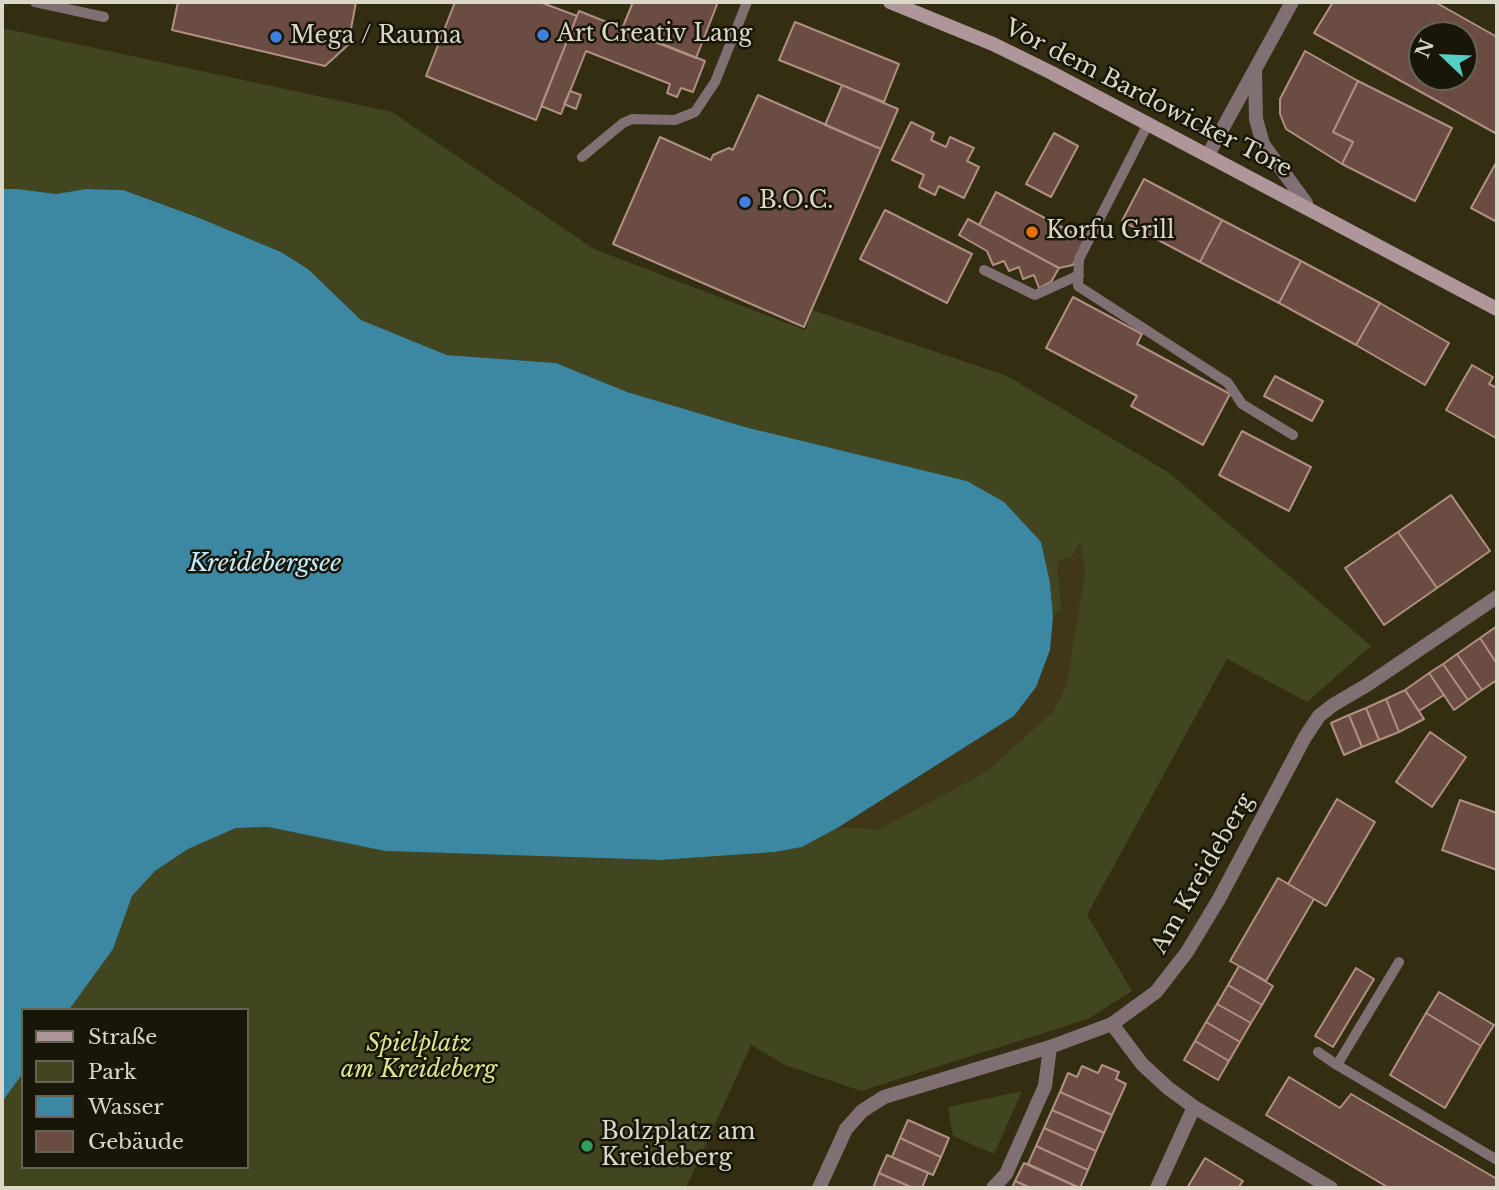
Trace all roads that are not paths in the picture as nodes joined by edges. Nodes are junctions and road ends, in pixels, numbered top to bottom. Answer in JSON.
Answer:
{"nodes":[{"id":1,"x":35,"y":2,"type":"edge"},
{"id":2,"x":747,"y":2,"type":"edge"},
{"id":3,"x":890,"y":2,"type":"edge"},
{"id":4,"x":1292,"y":2,"type":"edge"},
{"id":5,"x":104,"y":17,"type":"dead end"},
{"id":6,"x":1255,"y":70,"type":"junction"},
{"id":7,"x":1148,"y":124,"type":"junction"},
{"id":8,"x":1208,"y":155,"type":"junction"},
{"id":9,"x":582,"y":157,"type":"dead end"},
{"id":10,"x":1305,"y":206,"type":"junction"},
{"id":11,"x":984,"y":270,"type":"dead end"},
{"id":12,"x":1079,"y":275,"type":"junction"},
{"id":13,"x":1497,"y":309,"type":"edge"},
{"id":14,"x":1293,"y":435,"type":"dead end"},
{"id":15,"x":1497,"y":597,"type":"edge"},
{"id":16,"x":1399,"y":968,"type":"dead end"},
{"id":17,"x":1112,"y":1024,"type":"junction"},
{"id":18,"x":1050,"y":1047,"type":"junction"},
{"id":19,"x":1318,"y":1052,"type":"dead end"},
{"id":20,"x":1337,"y":1065,"type":"junction"},
{"id":21,"x":1194,"y":1107,"type":"junction"},
{"id":22,"x":1497,"y":1160,"type":"edge"},
{"id":23,"x":819,"y":1188,"type":"edge"},
{"id":24,"x":993,"y":1188,"type":"edge"},
{"id":25,"x":1157,"y":1188,"type":"edge"},
{"id":26,"x":1331,"y":1188,"type":"edge"}],
"edges":[{"from":1,"to":5,"type":"lane"},
{"from":2,"to":9,"type":"lane"},
{"from":3,"to":7,"type":"main road","name":"Vor dem Bardowicker Tore"},
{"from":4,"to":6,"type":"street"},
{"from":6,"to":8,"type":"street"},
{"from":6,"to":10,"type":"street","name":"Vor dem Bardowicker Tore"},
{"from":7,"to":8,"type":"main road","name":"Vor dem Bardowicker Tore"},
{"from":7,"to":12,"type":"lane"},
{"from":8,"to":10,"type":"main road","name":"Vor dem Bardowicker Tore"},
{"from":10,"to":13,"type":"main road","name":"Vor dem Bardowicker Tore"},
{"from":11,"to":12,"type":"lane"},
{"from":12,"to":14,"type":"lane"},
{"from":15,"to":17,"type":"street","name":"Am Kreideberg"},
{"from":16,"to":20,"type":"lane"},
{"from":17,"to":18,"type":"street","name":"Am Kreideberg"},
{"from":17,"to":21,"type":"street"},
{"from":18,"to":23,"type":"street","name":"Am Kreideberg"},
{"from":18,"to":24,"type":"street"},
{"from":19,"to":20,"type":"lane"},
{"from":20,"to":22,"type":"lane"},
{"from":21,"to":25,"type":"street"},
{"from":21,"to":26,"type":"street"}]}
